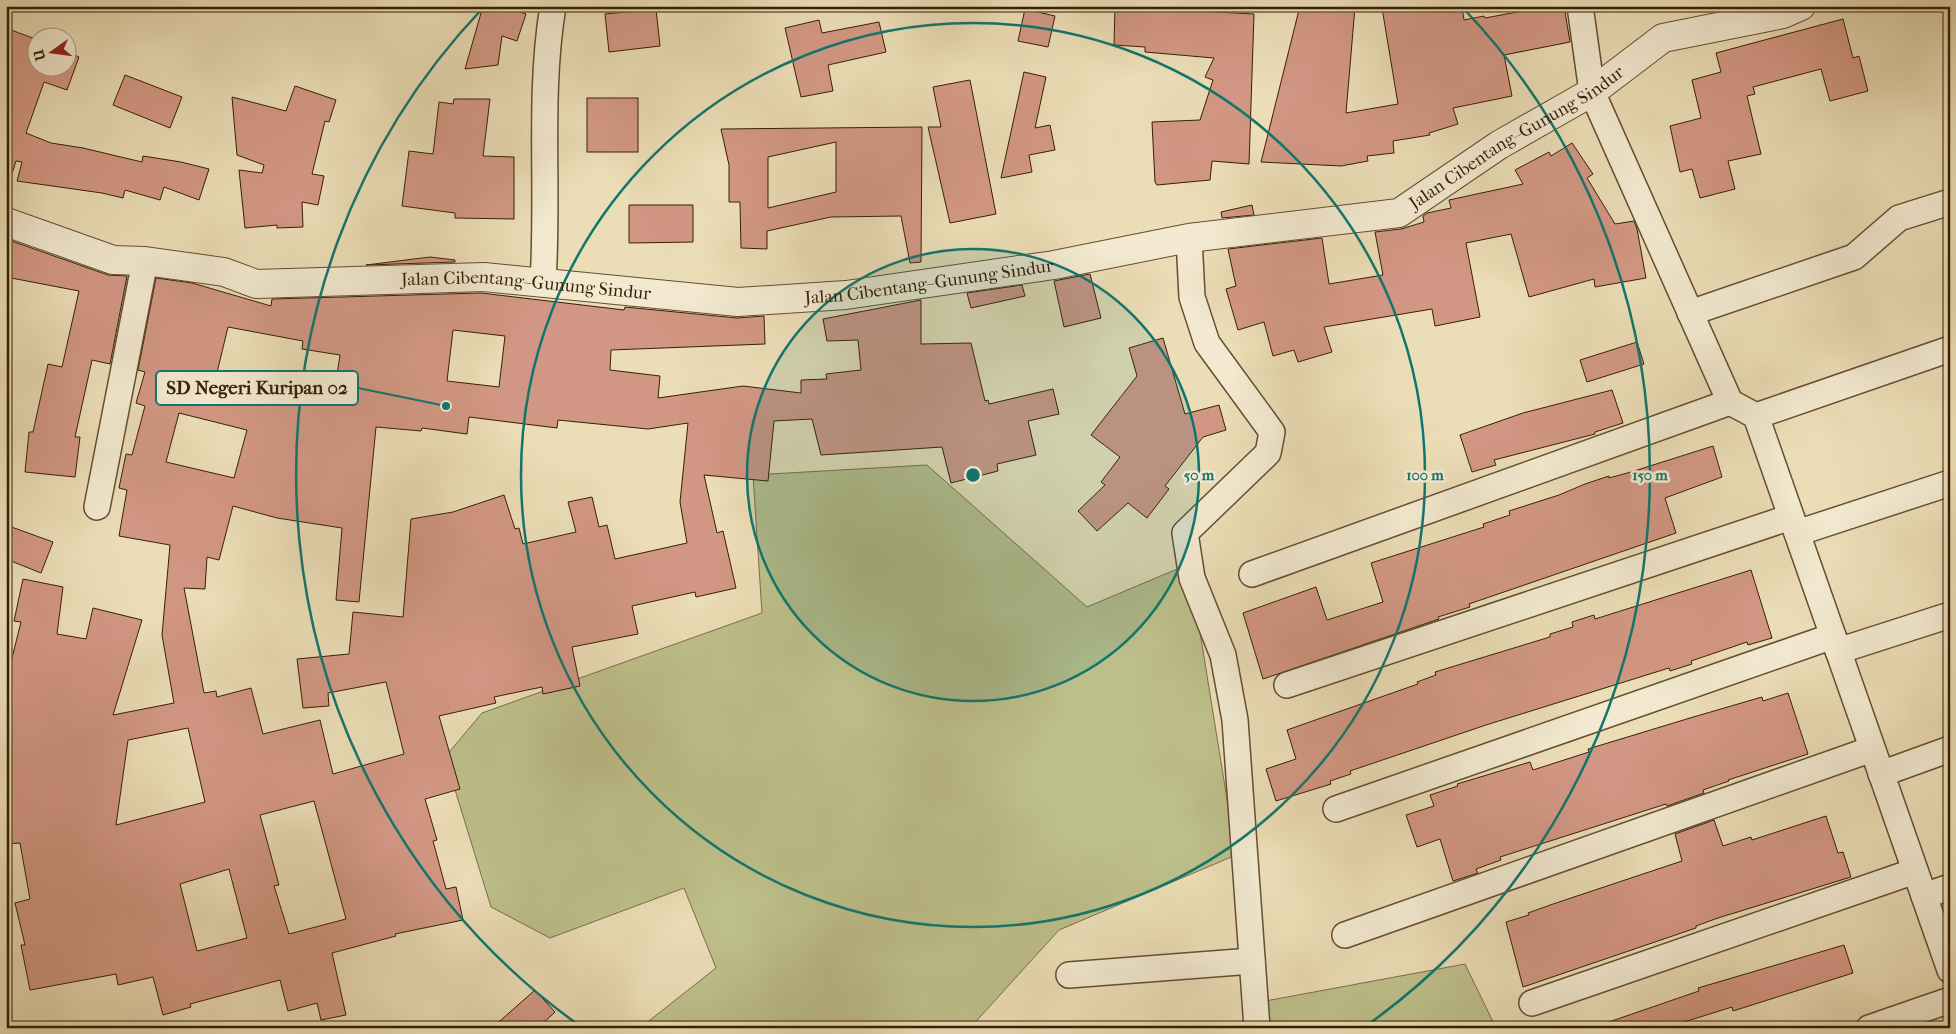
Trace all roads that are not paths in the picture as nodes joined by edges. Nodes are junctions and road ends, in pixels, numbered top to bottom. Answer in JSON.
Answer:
{"nodes":[{"id":1,"x":554,"y":6,"type":"edge"},
{"id":2,"x":1580,"y":6,"type":"edge"},
{"id":3,"x":1801,"y":6,"type":"edge"},
{"id":4,"x":1592,"y":92,"type":"junction"},
{"id":5,"x":1950,"y":202,"type":"edge"},
{"id":6,"x":6,"y":222,"type":"edge"},
{"id":7,"x":1189,"y":238,"type":"junction"},
{"id":8,"x":145,"y":260,"type":"junction"},
{"id":9,"x":544,"y":281,"type":"junction"},
{"id":10,"x":1690,"y":314,"type":"junction"},
{"id":11,"x":1950,"y":349,"type":"edge"},
{"id":12,"x":1730,"y":402,"type":"junction"},
{"id":13,"x":1756,"y":416,"type":"junction"},
{"id":14,"x":1950,"y":483,"type":"edge"},
{"id":15,"x":97,"y":507,"type":"dead end"},
{"id":16,"x":1794,"y":525,"type":"junction"},
{"id":17,"x":1252,"y":574,"type":"dead end"},
{"id":18,"x":1950,"y":615,"type":"edge"},
{"id":19,"x":1836,"y":644,"type":"junction"},
{"id":20,"x":1287,"y":685,"type":"dead end"},
{"id":21,"x":1872,"y":749,"type":"junction"},
{"id":22,"x":1950,"y":749,"type":"edge"},
{"id":23,"x":1881,"y":774,"type":"junction"},
{"id":24,"x":1336,"y":809,"type":"dead end"},
{"id":25,"x":1915,"y":871,"type":"junction"},
{"id":26,"x":1950,"y":887,"type":"edge"},
{"id":27,"x":1924,"y":896,"type":"junction"},
{"id":28,"x":1345,"y":935,"type":"dead end"},
{"id":29,"x":1252,"y":961,"type":"junction"},
{"id":30,"x":1950,"y":970,"type":"edge"},
{"id":31,"x":1069,"y":975,"type":"dead end"},
{"id":32,"x":1950,"y":1000,"type":"edge"},
{"id":33,"x":1532,"y":1003,"type":"dead end"},
{"id":34,"x":1256,"y":1028,"type":"edge"},
{"id":35,"x":1869,"y":1028,"type":"edge"}],
"edges":[{"from":1,"to":9,"type":"street"},
{"from":2,"to":4,"type":"street"},
{"from":3,"to":4,"type":"street","name":"Jalan Cibentang–Gunung Sindur"},
{"from":4,"to":7,"type":"street","name":"Jalan Cibentang–Gunung Sindur"},
{"from":4,"to":10,"type":"street"},
{"from":5,"to":10,"type":"street"},
{"from":6,"to":8,"type":"street","name":"Jalan Cibentang–Gunung Sindur"},
{"from":7,"to":9,"type":"street","name":"Jalan Cibentang–Gunung Sindur"},
{"from":7,"to":29,"type":"street"},
{"from":8,"to":9,"type":"street","name":"Jalan Cibentang–Gunung Sindur"},
{"from":8,"to":15,"type":"street"},
{"from":10,"to":12,"type":"street"},
{"from":11,"to":13,"type":"street"},
{"from":12,"to":13,"type":"street"},
{"from":12,"to":17,"type":"street"},
{"from":13,"to":16,"type":"street"},
{"from":14,"to":16,"type":"street"},
{"from":16,"to":19,"type":"street"},
{"from":16,"to":20,"type":"street"},
{"from":18,"to":19,"type":"street"},
{"from":19,"to":21,"type":"street"},
{"from":19,"to":24,"type":"street"},
{"from":21,"to":23,"type":"street"},
{"from":21,"to":28,"type":"street"},
{"from":22,"to":23,"type":"street"},
{"from":23,"to":25,"type":"street"},
{"from":25,"to":27,"type":"street"},
{"from":25,"to":33,"type":"street"},
{"from":26,"to":27,"type":"street"},
{"from":27,"to":30,"type":"street"},
{"from":29,"to":31,"type":"street"},
{"from":29,"to":34,"type":"street"},
{"from":32,"to":35,"type":"street"}]}
